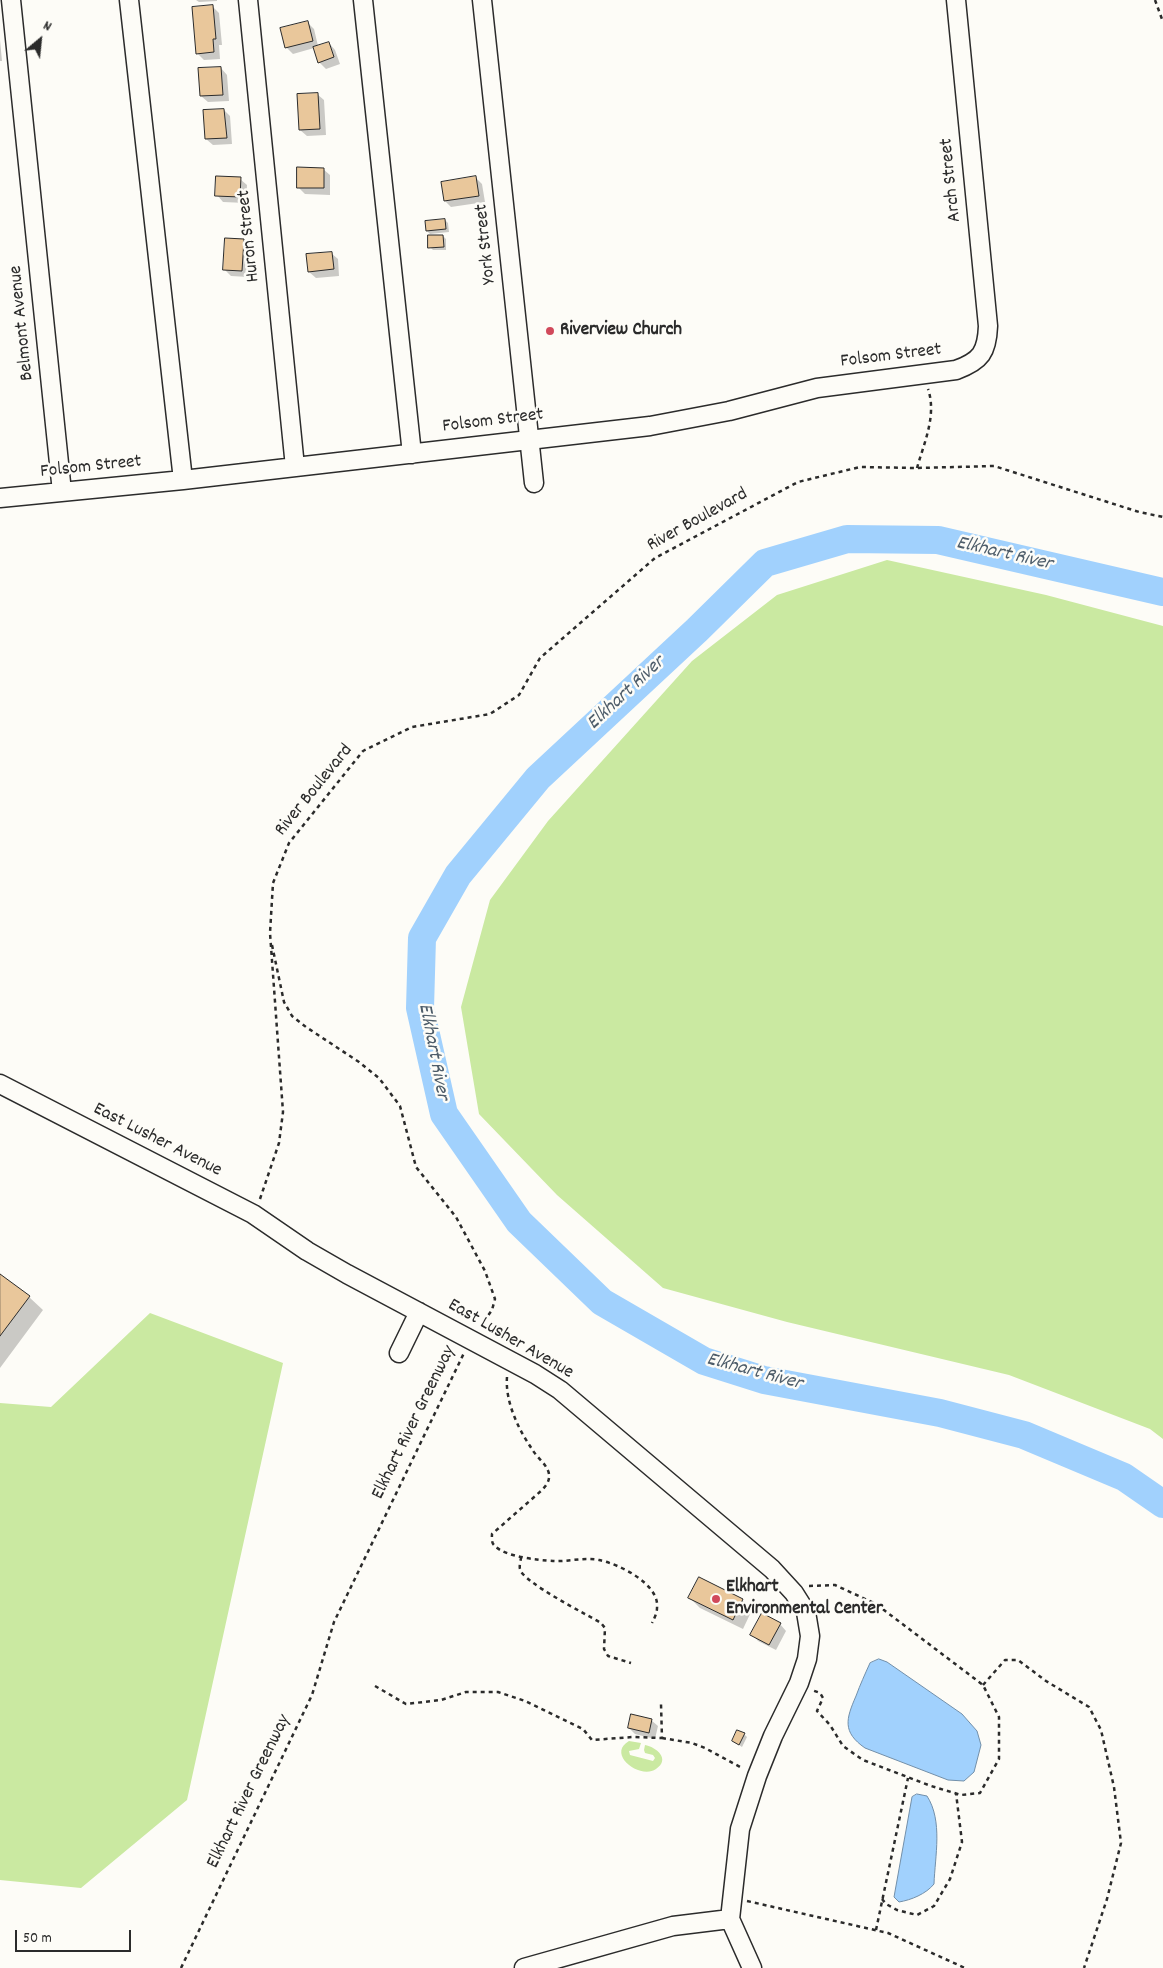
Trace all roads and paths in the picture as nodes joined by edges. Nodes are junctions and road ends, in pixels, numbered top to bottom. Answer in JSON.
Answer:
{"nodes":[{"id":1,"x":11,"y":0,"type":"edge"},
{"id":2,"x":129,"y":0,"type":"edge"},
{"id":3,"x":248,"y":0,"type":"edge"},
{"id":4,"x":363,"y":0,"type":"edge"},
{"id":5,"x":482,"y":0,"type":"edge"},
{"id":6,"x":956,"y":0,"type":"edge"},
{"id":7,"x":1155,"y":0,"type":"edge"},
{"id":8,"x":1163,"y":22,"type":"edge"},
{"id":9,"x":982,"y":354,"type":"joint"},
{"id":10,"x":923,"y":374,"type":"junction"},
{"id":11,"x":529,"y":439,"type":"junction"},
{"id":12,"x":412,"y":454,"type":"junction"},
{"id":13,"x":295,"y":467,"type":"junction"},
{"id":14,"x":917,"y":468,"type":"junction"},
{"id":15,"x":183,"y":480,"type":"junction"},
{"id":16,"x":534,"y":483,"type":"dead end"},
{"id":17,"x":62,"y":492,"type":"junction"},
{"id":18,"x":0,"y":498,"type":"edge"},
{"id":19,"x":1163,"y":517,"type":"edge"},
{"id":20,"x":270,"y":933,"type":"junction"},
{"id":21,"x":0,"y":1084,"type":"edge"},
{"id":22,"x":253,"y":1214,"type":"junction"},
{"id":23,"x":419,"y":1312,"type":"junction"},
{"id":24,"x":472,"y":1339,"type":"junction"},
{"id":25,"x":399,"y":1353,"type":"dead end"},
{"id":26,"x":508,"y":1397,"type":"dead end"},
{"id":27,"x":521,"y":1557,"type":"junction"},
{"id":28,"x":794,"y":1593,"type":"junction"},
{"id":29,"x":652,"y":1623,"type":"dead end"},
{"id":30,"x":631,"y":1663,"type":"dead end"},
{"id":31,"x":799,"y":1683,"type":"junction"},
{"id":32,"x":375,"y":1686,"type":"dead end"},
{"id":33,"x":982,"y":1686,"type":"junction"},
{"id":34,"x":661,"y":1704,"type":"dead end"},
{"id":35,"x":662,"y":1738,"type":"junction"},
{"id":36,"x":758,"y":1774,"type":"junction"},
{"id":37,"x":908,"y":1778,"type":"junction"},
{"id":38,"x":956,"y":1794,"type":"junction"},
{"id":39,"x":733,"y":1898,"type":"junction"},
{"id":40,"x":882,"y":1899,"type":"junction"},
{"id":41,"x":730,"y":1920,"type":"junction"},
{"id":42,"x":876,"y":1930,"type":"junction"},
{"id":43,"x":181,"y":1968,"type":"edge"},
{"id":44,"x":524,"y":1968,"type":"edge"},
{"id":45,"x":752,"y":1968,"type":"edge"},
{"id":46,"x":966,"y":1968,"type":"edge"},
{"id":47,"x":1084,"y":1968,"type":"edge"}],
"edges":[{"from":1,"to":17,"type":"street","name":"Belmont Avenue"},
{"from":2,"to":15,"type":"street"},
{"from":3,"to":13,"type":"street","name":"Huron Street"},
{"from":4,"to":12,"type":"street"},
{"from":5,"to":11,"type":"street","name":"York Street"},
{"from":6,"to":9,"type":"street","name":"Arch Street"},
{"from":7,"to":8,"type":"path"},
{"from":9,"to":10,"type":"street","name":"Folsom Street"},
{"from":10,"to":11,"type":"street","name":"Folsom Street"},
{"from":10,"to":14,"type":"path"},
{"from":11,"to":12,"type":"street","name":"Folsom Street"},
{"from":11,"to":16,"type":"street","name":"York Street"},
{"from":12,"to":13,"type":"street","name":"Folsom Street"},
{"from":13,"to":15,"type":"street","name":"Folsom Street"},
{"from":14,"to":19,"type":"path"},
{"from":14,"to":20,"type":"path","name":"River Boulevard"},
{"from":15,"to":17,"type":"street","name":"Folsom Street"},
{"from":17,"to":18,"type":"street","name":"Folsom Street"},
{"from":20,"to":22,"type":"path","name":"River Boulevard"},
{"from":20,"to":24,"type":"path","name":"Elkhart River Greenway"},
{"from":21,"to":22,"type":"street","name":"East Lusher Avenue"},
{"from":22,"to":23,"type":"street","name":"East Lusher Avenue"},
{"from":23,"to":24,"type":"street","name":"East Lusher Avenue"},
{"from":23,"to":25,"type":"street"},
{"from":24,"to":28,"type":"street","name":"East Lusher Avenue"},
{"from":24,"to":43,"type":"path","name":"Elkhart River Greenway"},
{"from":26,"to":27,"type":"path"},
{"from":27,"to":29,"type":"path"},
{"from":27,"to":30,"type":"path"},
{"from":28,"to":31,"type":"street","name":"East Lusher Avenue"},
{"from":28,"to":33,"type":"path"},
{"from":31,"to":36,"type":"street","name":"East Lusher Avenue"},
{"from":31,"to":37,"type":"path"},
{"from":32,"to":35,"type":"path"},
{"from":33,"to":38,"type":"path"},
{"from":33,"to":47,"type":"path"},
{"from":34,"to":35,"type":"path"},
{"from":35,"to":36,"type":"path"},
{"from":36,"to":39,"type":"street","name":"East Lusher Avenue"},
{"from":37,"to":38,"type":"path"},
{"from":37,"to":40,"type":"path"},
{"from":38,"to":40,"type":"path"},
{"from":39,"to":41,"type":"street","name":"East Lusher Avenue"},
{"from":39,"to":42,"type":"path"},
{"from":40,"to":42,"type":"path"},
{"from":41,"to":44,"type":"street"},
{"from":41,"to":45,"type":"street"},
{"from":42,"to":46,"type":"path"}]}
